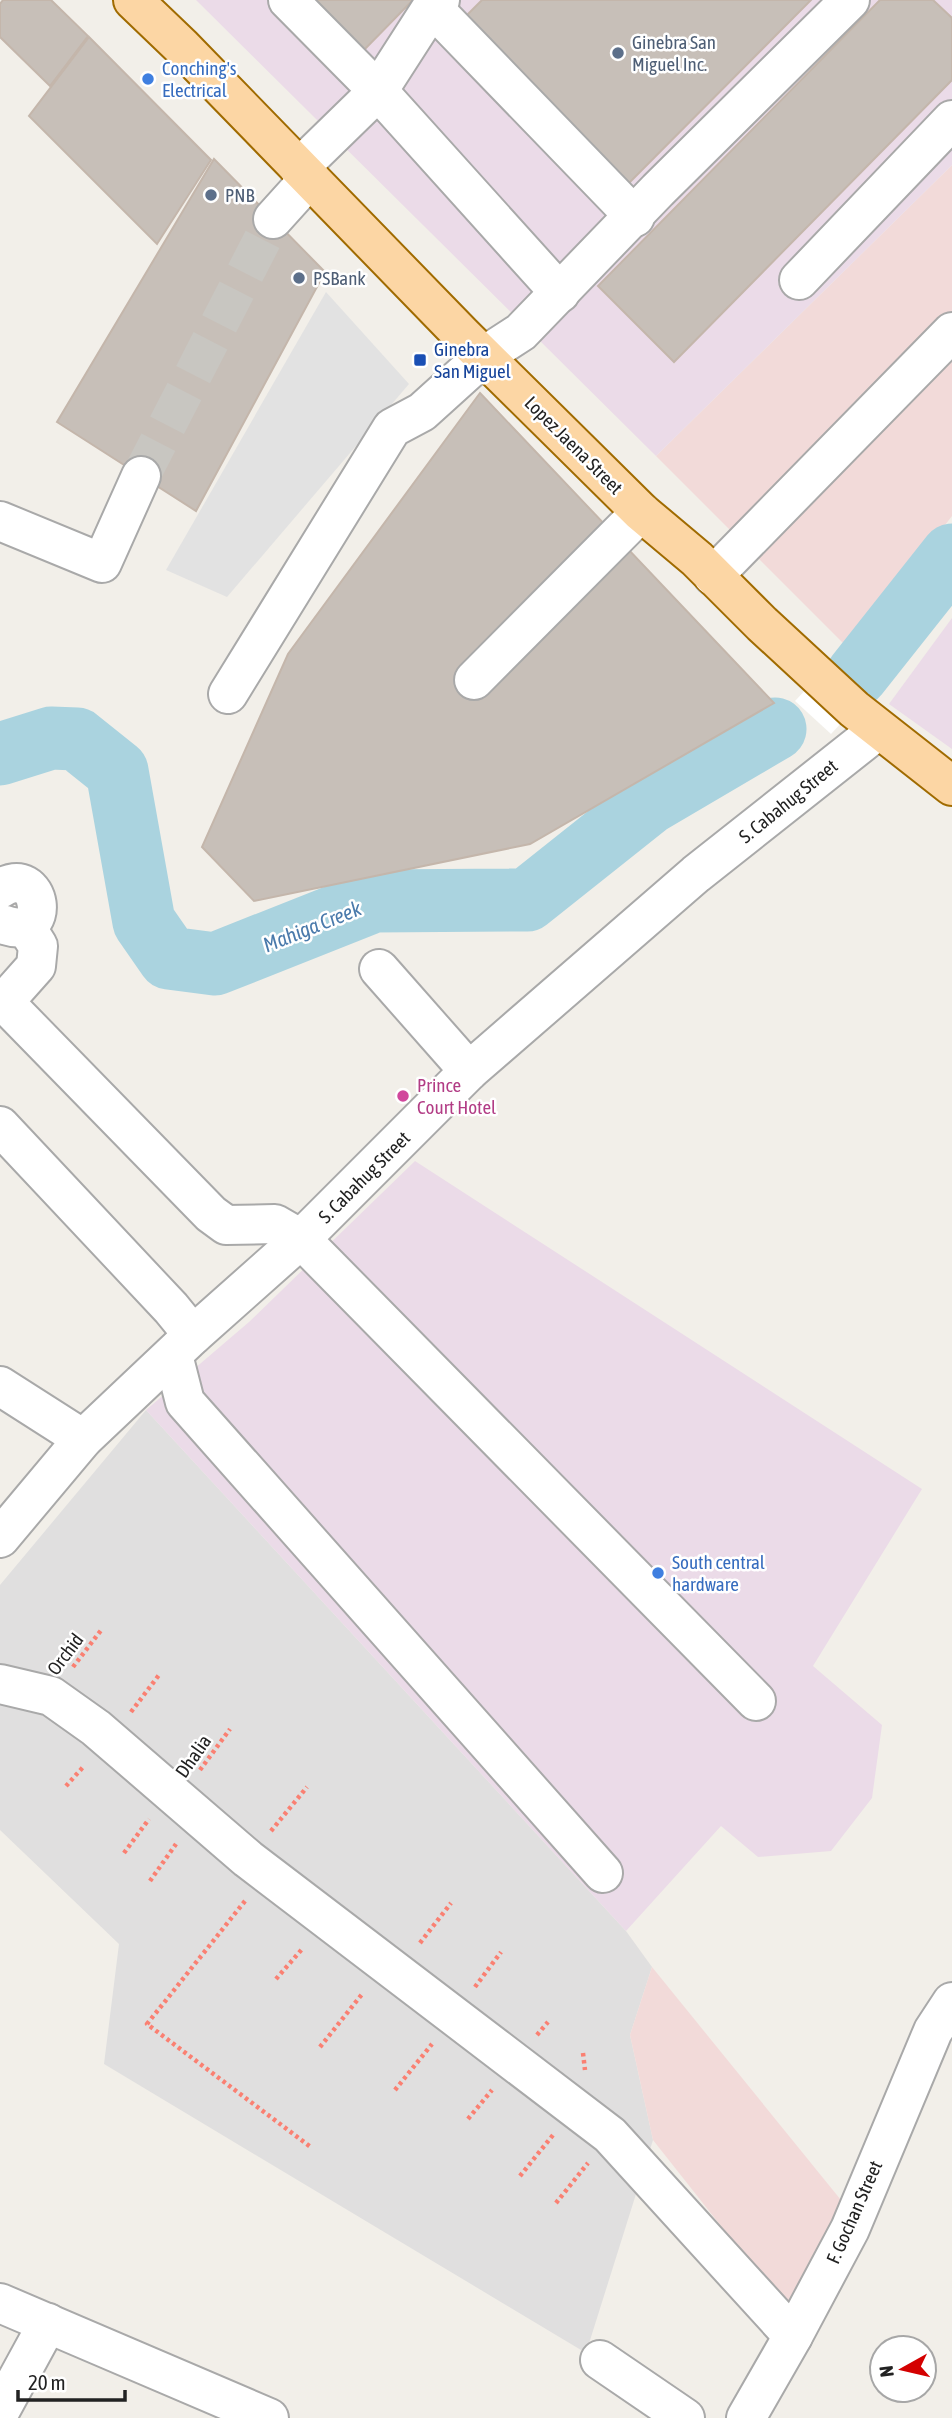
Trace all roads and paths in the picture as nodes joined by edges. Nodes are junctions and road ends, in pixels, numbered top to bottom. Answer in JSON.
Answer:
{"nodes":[{"id":1,"x":133,"y":0,"type":"edge"},
{"id":2,"x":288,"y":0,"type":"edge"},
{"id":3,"x":850,"y":0,"type":"edge"},
{"id":4,"x":436,"y":4,"type":"edge"},
{"id":5,"x":378,"y":91,"type":"junction"},
{"id":6,"x":952,"y":120,"type":"edge"},
{"id":7,"x":304,"y":173,"type":"junction"},
{"id":8,"x":635,"y":217,"type":"junction"},
{"id":9,"x":273,"y":219,"type":"tunnel mouth"},
{"id":10,"x":800,"y":279,"type":"dead end"},
{"id":11,"x":560,"y":293,"type":"junction"},
{"id":12,"x":952,"y":332,"type":"edge"},
{"id":13,"x":484,"y":356,"type":"junction"},
{"id":14,"x":141,"y":476,"type":"tunnel mouth"},
{"id":15,"x":641,"y":512,"type":"junction"},
{"id":16,"x":0,"y":521,"type":"edge"},
{"id":17,"x":713,"y":576,"type":"junction"},
{"id":18,"x":474,"y":680,"type":"dead end"},
{"id":19,"x":228,"y":694,"type":"dead end"},
{"id":20,"x":866,"y":720,"type":"junction"},
{"id":21,"x":952,"y":786,"type":"edge"},
{"id":22,"x":0,"y":889,"type":"edge"},
{"id":23,"x":13,"y":924,"type":"edge"},
{"id":24,"x":379,"y":969,"type":"dead end"},
{"id":25,"x":469,"y":1071,"type":"junction"},
{"id":26,"x":0,"y":1126,"type":"edge"},
{"id":27,"x":301,"y":1239,"type":"junction"},
{"id":28,"x":183,"y":1345,"type":"junction"},
{"id":29,"x":0,"y":1386,"type":"edge"},
{"id":30,"x":83,"y":1439,"type":"junction"},
{"id":31,"x":0,"y":1538,"type":"edge"},
{"id":32,"x":102,"y":1629,"type":"dead end"},
{"id":33,"x":0,"y":1684,"type":"edge"},
{"id":34,"x":51,"y":1696,"type":"junction"},
{"id":35,"x":756,"y":1701,"type":"dead end"},
{"id":36,"x":230,"y":1729,"type":"dead end"},
{"id":37,"x":307,"y":1787,"type":"dead end"},
{"id":38,"x":180,"y":1800,"type":"junction"},
{"id":39,"x":258,"y":1866,"type":"junction"},
{"id":40,"x":604,"y":1873,"type":"dead end"},
{"id":41,"x":952,"y":2002,"type":"edge"},
{"id":42,"x":610,"y":2135,"type":"junction"},
{"id":43,"x":312,"y":2148,"type":"dead end"},
{"id":44,"x":556,"y":2203,"type":"dead end"},
{"id":45,"x":0,"y":2302,"type":"edge"},
{"id":46,"x":48,"y":2323,"type":"junction"},
{"id":47,"x":793,"y":2336,"type":"junction"},
{"id":48,"x":600,"y":2360,"type":"dead end"},
{"id":49,"x":0,"y":2411,"type":"edge"},
{"id":50,"x":269,"y":2418,"type":"edge"},
{"id":51,"x":685,"y":2418,"type":"edge"},
{"id":52,"x":746,"y":2418,"type":"edge"}],
"edges":[{"from":1,"to":7,"type":"main road","name":"Lopez Jaena Street"},
{"from":2,"to":5,"type":"street"},
{"from":3,"to":8,"type":"street"},
{"from":4,"to":5,"type":"street"},
{"from":4,"to":8,"type":"street"},
{"from":5,"to":7,"type":"street"},
{"from":5,"to":11,"type":"street"},
{"from":6,"to":10,"type":"street"},
{"from":7,"to":9,"type":"street"},
{"from":7,"to":13,"type":"main road","name":"Lopez Jaena Street"},
{"from":8,"to":11,"type":"street"},
{"from":11,"to":13,"type":"street"},
{"from":12,"to":17,"type":"street"},
{"from":13,"to":15,"type":"main road","name":"Lopez Jaena Street"},
{"from":13,"to":19,"type":"street"},
{"from":14,"to":16,"type":"street"},
{"from":15,"to":17,"type":"main road","name":"Lopez Jaena Street"},
{"from":15,"to":18,"type":"street"},
{"from":17,"to":20,"type":"main road","name":"Lopez Jaena Street"},
{"from":20,"to":21,"type":"main road","name":"Lopez Jaena Street"},
{"from":20,"to":25,"type":"street","name":"S. Cabahug Street"},
{"from":22,"to":23,"type":"street"},
{"from":23,"to":27,"type":"street"},
{"from":24,"to":25,"type":"street"},
{"from":25,"to":27,"type":"street","name":"S. Cabahug Street"},
{"from":26,"to":28,"type":"street"},
{"from":27,"to":28,"type":"street","name":"S. Cabahug Street"},
{"from":27,"to":35,"type":"street"},
{"from":28,"to":30,"type":"street","name":"S. Cabahug Street"},
{"from":28,"to":40,"type":"street"},
{"from":29,"to":30,"type":"street"},
{"from":30,"to":31,"type":"street","name":"S. Cabahug Street"},
{"from":32,"to":34,"type":"path","name":"Orchid"},
{"from":33,"to":34,"type":"street"},
{"from":34,"to":38,"type":"street"},
{"from":36,"to":38,"type":"path","name":"Dhalia"},
{"from":37,"to":39,"type":"path"},
{"from":38,"to":39,"type":"street"},
{"from":39,"to":42,"type":"street"},
{"from":39,"to":43,"type":"path"},
{"from":41,"to":47,"type":"street","name":"F. Gochan Street"},
{"from":42,"to":44,"type":"path"},
{"from":42,"to":47,"type":"street"},
{"from":45,"to":46,"type":"street"},
{"from":46,"to":49,"type":"street"},
{"from":46,"to":50,"type":"street"},
{"from":47,"to":52,"type":"street","name":"F. Gochan Street"},
{"from":48,"to":51,"type":"street"}]}
